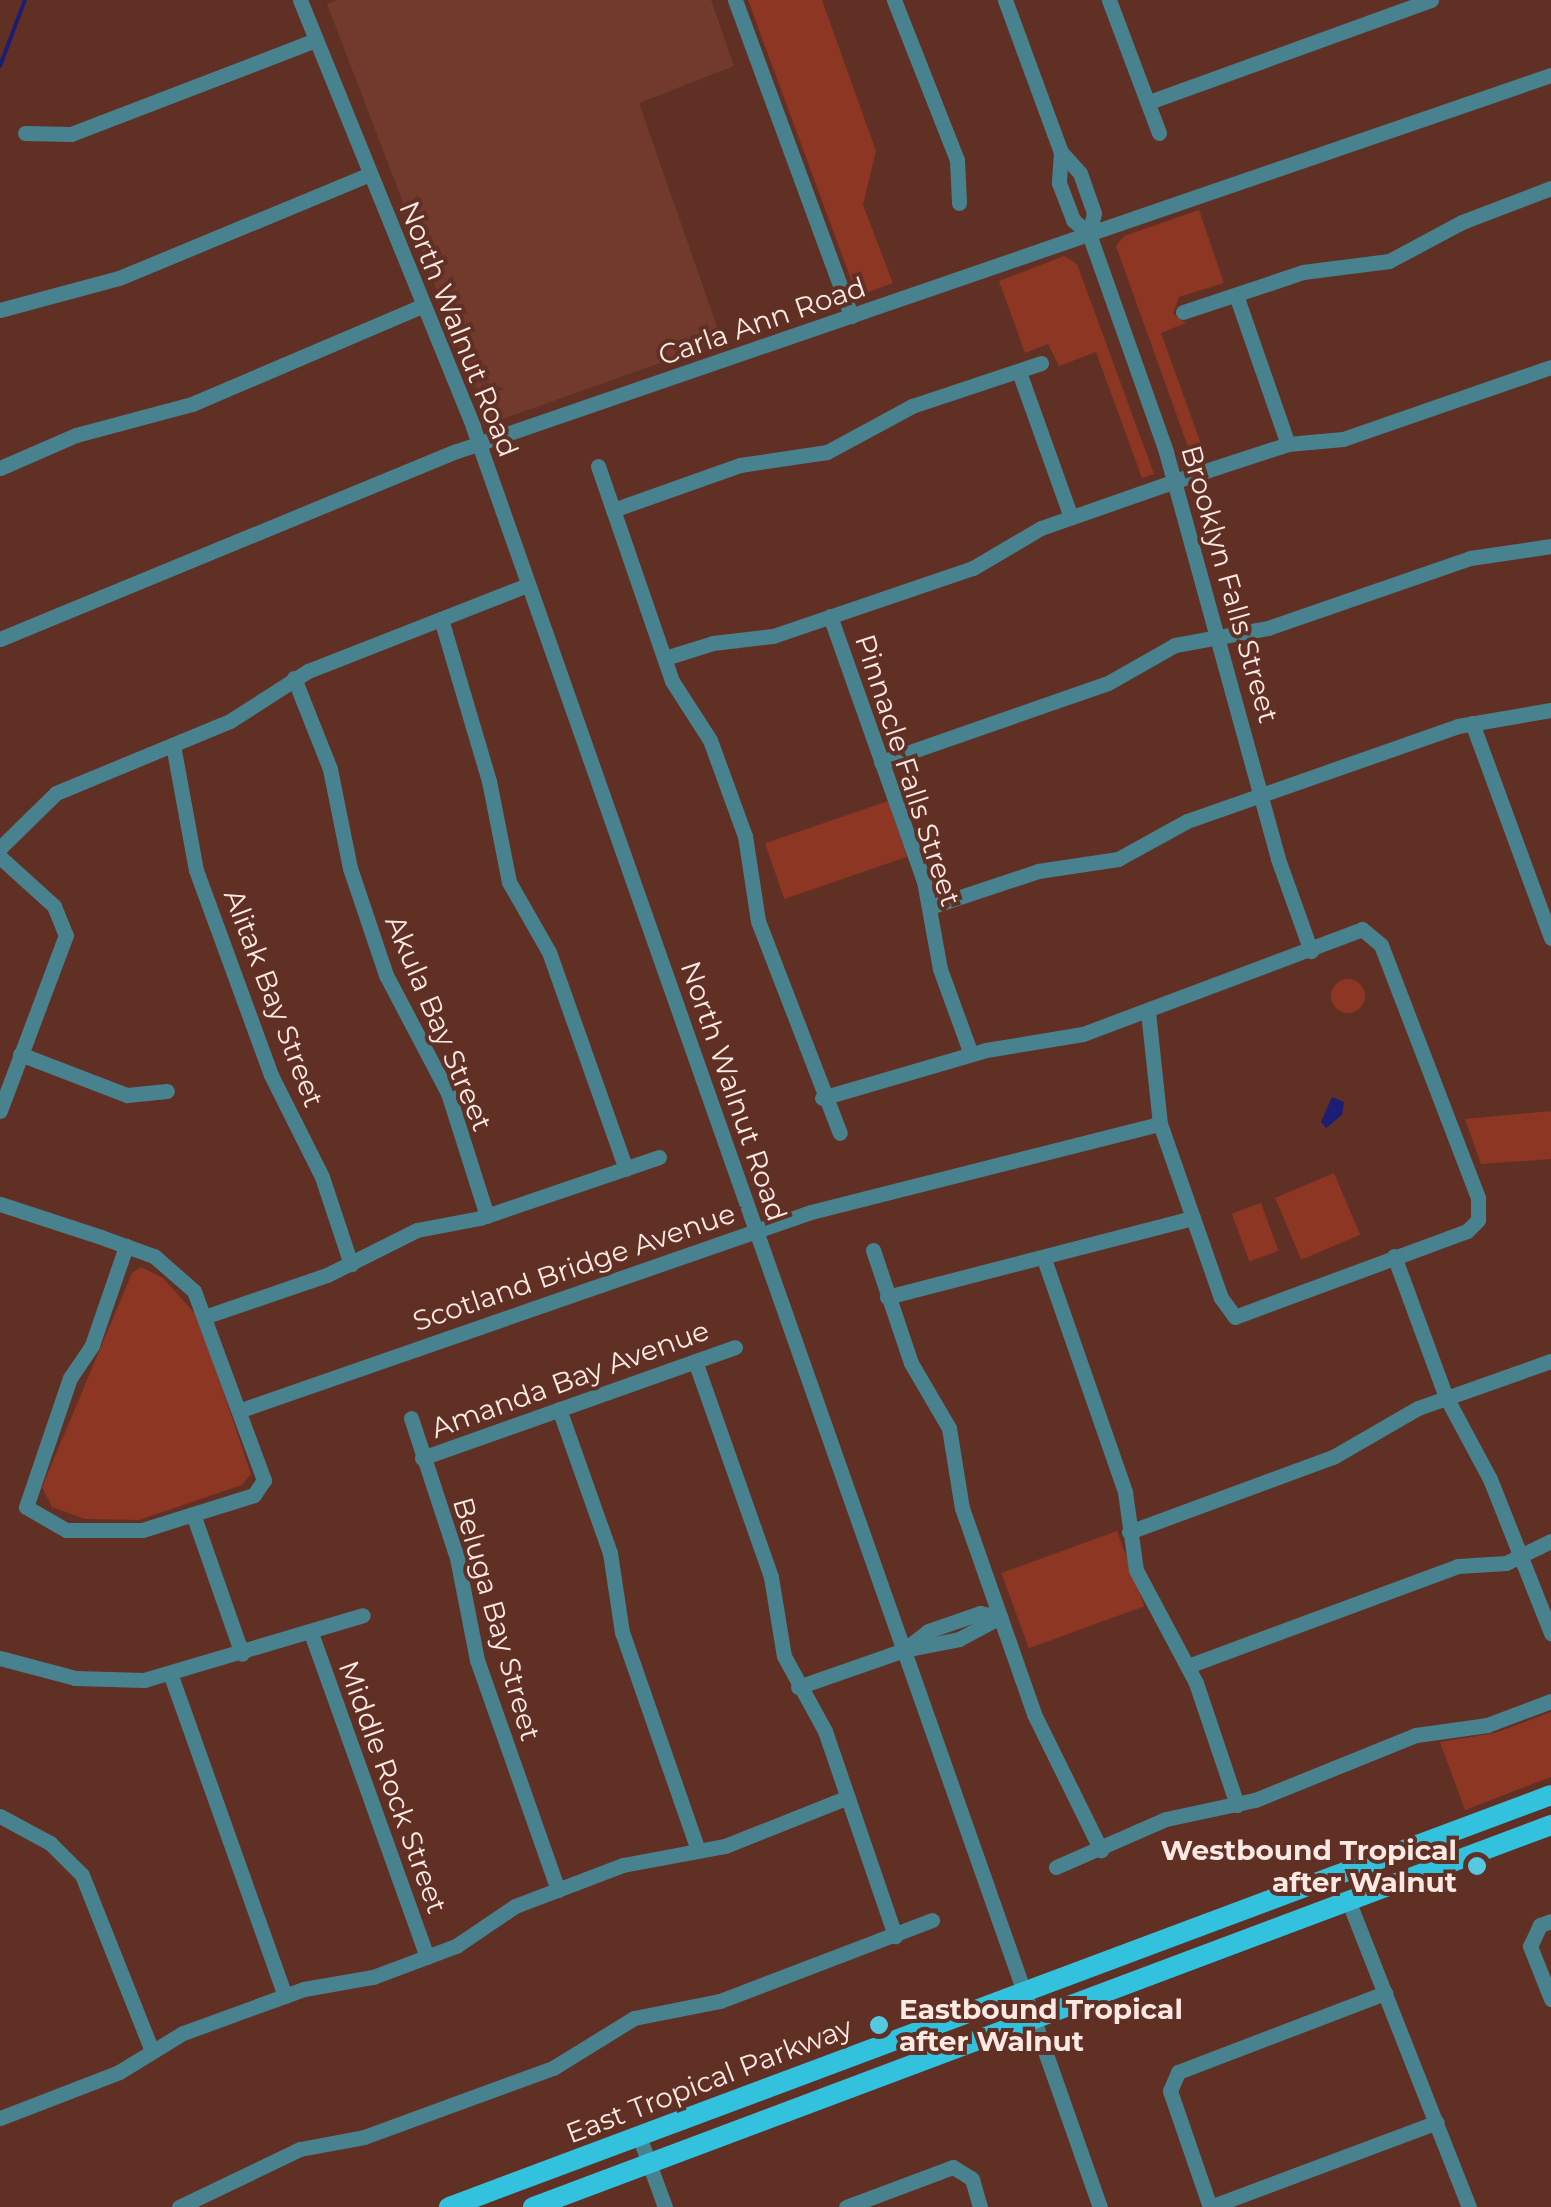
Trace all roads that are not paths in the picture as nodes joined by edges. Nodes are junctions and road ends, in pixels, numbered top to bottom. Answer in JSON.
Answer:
{"nodes":[{"id":1,"x":300,"y":0,"type":"edge"},
{"id":2,"x":735,"y":0,"type":"edge"},
{"id":3,"x":894,"y":0,"type":"edge"},
{"id":4,"x":1004,"y":0,"type":"edge"},
{"id":5,"x":1108,"y":0,"type":"edge"},
{"id":6,"x":1432,"y":0,"type":"edge"},
{"id":7,"x":316,"y":40,"type":"junction"},
{"id":8,"x":1551,"y":75,"type":"edge"},
{"id":9,"x":1149,"y":102,"type":"junction"},
{"id":10,"x":1160,"y":133,"type":"dead end"},
{"id":11,"x":25,"y":134,"type":"dead end"},
{"id":12,"x":370,"y":174,"type":"junction"},
{"id":13,"x":1551,"y":188,"type":"edge"},
{"id":14,"x":959,"y":203,"type":"dead end"},
{"id":15,"x":1089,"y":234,"type":"junction"},
{"id":16,"x":1236,"y":294,"type":"junction"},
{"id":17,"x":424,"y":306,"type":"junction"},
{"id":18,"x":0,"y":310,"type":"edge"},
{"id":19,"x":1183,"y":312,"type":"dead end"},
{"id":20,"x":851,"y":316,"type":"junction"},
{"id":21,"x":1041,"y":362,"type":"dead end"},
{"id":22,"x":1551,"y":367,"type":"edge"},
{"id":23,"x":1019,"y":372,"type":"junction"},
{"id":24,"x":479,"y":444,"type":"junction"},
{"id":25,"x":1288,"y":444,"type":"junction"},
{"id":26,"x":598,"y":466,"type":"dead end"},
{"id":27,"x":0,"y":468,"type":"edge"},
{"id":28,"x":1175,"y":481,"type":"junction"},
{"id":29,"x":613,"y":510,"type":"junction"},
{"id":30,"x":1071,"y":517,"type":"junction"},
{"id":31,"x":1551,"y":546,"type":"edge"},
{"id":32,"x":528,"y":585,"type":"junction"},
{"id":33,"x":830,"y":616,"type":"junction"},
{"id":34,"x":441,"y":620,"type":"junction"},
{"id":35,"x":1215,"y":634,"type":"junction"},
{"id":36,"x":0,"y":639,"type":"edge"},
{"id":37,"x":665,"y":658,"type":"junction"},
{"id":38,"x":294,"y":678,"type":"junction"},
{"id":39,"x":1551,"y":710,"type":"edge"},
{"id":40,"x":1472,"y":724,"type":"junction"},
{"id":41,"x":173,"y":745,"type":"junction"},
{"id":42,"x":882,"y":762,"type":"junction"},
{"id":43,"x":1263,"y":794,"type":"junction"},
{"id":44,"x":0,"y":848,"type":"edge"},
{"id":45,"x":0,"y":857,"type":"edge"},
{"id":46,"x":930,"y":907,"type":"junction"},
{"id":47,"x":1551,"y":938,"type":"edge"},
{"id":48,"x":1311,"y":951,"type":"junction"},
{"id":49,"x":1148,"y":1012,"type":"junction"},
{"id":50,"x":20,"y":1054,"type":"junction"},
{"id":51,"x":971,"y":1054,"type":"junction"},
{"id":52,"x":167,"y":1091,"type":"dead end"},
{"id":53,"x":822,"y":1098,"type":"junction"},
{"id":54,"x":0,"y":1111,"type":"edge"},
{"id":55,"x":1160,"y":1124,"type":"junction"},
{"id":56,"x":840,"y":1133,"type":"dead end"},
{"id":57,"x":658,"y":1157,"type":"dead end"},
{"id":58,"x":626,"y":1169,"type":"junction"},
{"id":59,"x":0,"y":1204,"type":"edge"},
{"id":60,"x":487,"y":1216,"type":"junction"},
{"id":61,"x":1193,"y":1218,"type":"junction"},
{"id":62,"x":756,"y":1230,"type":"junction"},
{"id":63,"x":126,"y":1246,"type":"junction"},
{"id":64,"x":873,"y":1250,"type":"dead end"},
{"id":65,"x":1394,"y":1256,"type":"junction"},
{"id":66,"x":1044,"y":1259,"type":"junction"},
{"id":67,"x":351,"y":1264,"type":"junction"},
{"id":68,"x":888,"y":1297,"type":"junction"},
{"id":69,"x":208,"y":1316,"type":"junction"},
{"id":70,"x":735,"y":1347,"type":"dead end"},
{"id":71,"x":695,"y":1361,"type":"junction"},
{"id":72,"x":1551,"y":1361,"type":"edge"},
{"id":73,"x":1446,"y":1397,"type":"junction"},
{"id":74,"x":559,"y":1409,"type":"junction"},
{"id":75,"x":241,"y":1410,"type":"junction"},
{"id":76,"x":411,"y":1418,"type":"dead end"},
{"id":77,"x":422,"y":1458,"type":"junction"},
{"id":78,"x":193,"y":1514,"type":"junction"},
{"id":79,"x":1129,"y":1532,"type":"junction"},
{"id":80,"x":1551,"y":1541,"type":"edge"},
{"id":81,"x":1522,"y":1555,"type":"junction"},
{"id":82,"x":363,"y":1615,"type":"dead end"},
{"id":83,"x":1000,"y":1616,"type":"junction"},
{"id":84,"x":1551,"y":1633,"type":"edge"},
{"id":85,"x":311,"y":1634,"type":"junction"},
{"id":86,"x":904,"y":1650,"type":"junction"},
{"id":87,"x":242,"y":1654,"type":"junction"},
{"id":88,"x":0,"y":1658,"type":"edge"},
{"id":89,"x":1188,"y":1666,"type":"junction"},
{"id":90,"x":170,"y":1673,"type":"junction"},
{"id":91,"x":798,"y":1687,"type":"junction"},
{"id":92,"x":1551,"y":1701,"type":"edge"},
{"id":93,"x":1551,"y":1795,"type":"edge"},
{"id":94,"x":848,"y":1797,"type":"junction"},
{"id":95,"x":1237,"y":1805,"type":"junction"},
{"id":96,"x":0,"y":1816,"type":"edge"},
{"id":97,"x":1551,"y":1825,"type":"edge"},
{"id":98,"x":698,"y":1850,"type":"junction"},
{"id":99,"x":1101,"y":1850,"type":"junction"},
{"id":100,"x":1056,"y":1866,"type":"dead end"},
{"id":101,"x":558,"y":1890,"type":"junction"},
{"id":102,"x":1348,"y":1900,"type":"junction"},
{"id":103,"x":932,"y":1920,"type":"dead end"},
{"id":104,"x":1551,"y":1921,"type":"edge"},
{"id":105,"x":895,"y":1936,"type":"junction"},
{"id":106,"x":428,"y":1957,"type":"junction"},
{"id":107,"x":1024,"y":1989,"type":"junction"},
{"id":108,"x":1385,"y":1994,"type":"junction"},
{"id":109,"x":285,"y":1996,"type":"junction"},
{"id":110,"x":1551,"y":1999,"type":"edge"},
{"id":111,"x":1033,"y":2017,"type":"junction"},
{"id":112,"x":152,"y":2051,"type":"junction"},
{"id":113,"x":0,"y":2118,"type":"edge"},
{"id":114,"x":1437,"y":2122,"type":"junction"},
{"id":115,"x":640,"y":2136,"type":"junction"},
{"id":116,"x":650,"y":2165,"type":"junction"},
{"id":117,"x":179,"y":2207,"type":"edge"},
{"id":118,"x":448,"y":2207,"type":"edge"},
{"id":119,"x":534,"y":2207,"type":"edge"},
{"id":120,"x":665,"y":2207,"type":"edge"},
{"id":121,"x":846,"y":2207,"type":"edge"},
{"id":122,"x":980,"y":2207,"type":"edge"},
{"id":123,"x":1100,"y":2207,"type":"edge"},
{"id":124,"x":1210,"y":2207,"type":"edge"},
{"id":125,"x":1470,"y":2207,"type":"edge"}],
"edges":[{"from":1,"to":7,"type":"street","name":"North Walnut Road"},
{"from":2,"to":20,"type":"street"},
{"from":3,"to":14,"type":"street"},
{"from":4,"to":15,"type":"street","name":"Brooklyn Falls Street"},
{"from":5,"to":9,"type":"street"},
{"from":6,"to":9,"type":"street"},
{"from":7,"to":11,"type":"street"},
{"from":7,"to":12,"type":"street","name":"North Walnut Road"},
{"from":8,"to":15,"type":"street","name":"Carla Ann Road"},
{"from":9,"to":10,"type":"street"},
{"from":12,"to":17,"type":"street","name":"North Walnut Road"},
{"from":12,"to":18,"type":"street"},
{"from":13,"to":16,"type":"street"},
{"from":15,"to":20,"type":"street","name":"Carla Ann Road"},
{"from":15,"to":28,"type":"street","name":"Brooklyn Falls Street"},
{"from":16,"to":19,"type":"street"},
{"from":16,"to":25,"type":"street"},
{"from":17,"to":24,"type":"street","name":"North Walnut Road"},
{"from":17,"to":27,"type":"street"},
{"from":20,"to":24,"type":"street","name":"Carla Ann Road"},
{"from":21,"to":23,"type":"street"},
{"from":22,"to":25,"type":"street"},
{"from":23,"to":29,"type":"street"},
{"from":23,"to":30,"type":"street"},
{"from":24,"to":32,"type":"street","name":"North Walnut Road"},
{"from":24,"to":36,"type":"street","name":"Carla Ann Road"},
{"from":25,"to":28,"type":"street"},
{"from":26,"to":29,"type":"street"},
{"from":28,"to":30,"type":"street"},
{"from":28,"to":35,"type":"street","name":"Brooklyn Falls Street"},
{"from":29,"to":37,"type":"street"},
{"from":30,"to":33,"type":"street"},
{"from":31,"to":35,"type":"street"},
{"from":32,"to":34,"type":"street"},
{"from":32,"to":62,"type":"street","name":"North Walnut Road"},
{"from":33,"to":37,"type":"street"},
{"from":33,"to":42,"type":"street","name":"Pinnacle Falls Street"},
{"from":34,"to":38,"type":"street"},
{"from":34,"to":58,"type":"street"},
{"from":35,"to":42,"type":"street"},
{"from":35,"to":43,"type":"street","name":"Brooklyn Falls Street"},
{"from":37,"to":53,"type":"street"},
{"from":38,"to":41,"type":"street"},
{"from":38,"to":60,"type":"street","name":"Akula Bay Street"},
{"from":39,"to":40,"type":"street"},
{"from":40,"to":43,"type":"street"},
{"from":40,"to":47,"type":"street"},
{"from":41,"to":44,"type":"street"},
{"from":41,"to":67,"type":"street","name":"Alitak Bay Street"},
{"from":42,"to":46,"type":"street","name":"Pinnacle Falls Street"},
{"from":43,"to":46,"type":"street"},
{"from":43,"to":48,"type":"street","name":"Brooklyn Falls Street"},
{"from":45,"to":50,"type":"street"},
{"from":46,"to":51,"type":"street","name":"Pinnacle Falls Street"},
{"from":48,"to":49,"type":"street"},
{"from":48,"to":65,"type":"street"},
{"from":49,"to":51,"type":"street"},
{"from":49,"to":55,"type":"street"},
{"from":50,"to":52,"type":"street"},
{"from":50,"to":54,"type":"street"},
{"from":51,"to":53,"type":"street"},
{"from":53,"to":56,"type":"street"},
{"from":55,"to":61,"type":"street"},
{"from":55,"to":62,"type":"street","name":"Scotland Bridge Avenue"},
{"from":57,"to":58,"type":"street"},
{"from":58,"to":60,"type":"street"},
{"from":59,"to":63,"type":"street"},
{"from":60,"to":67,"type":"street"},
{"from":61,"to":65,"type":"street"},
{"from":61,"to":66,"type":"street"},
{"from":62,"to":75,"type":"street","name":"Scotland Bridge Avenue"},
{"from":62,"to":86,"type":"street","name":"North Walnut Road"},
{"from":63,"to":69,"type":"street"},
{"from":63,"to":78,"type":"street"},
{"from":64,"to":68,"type":"street"},
{"from":65,"to":73,"type":"street"},
{"from":66,"to":68,"type":"street"},
{"from":66,"to":79,"type":"street"},
{"from":67,"to":69,"type":"street"},
{"from":68,"to":83,"type":"street"},
{"from":69,"to":75,"type":"street"},
{"from":70,"to":71,"type":"street","name":"Amanda Bay Avenue"},
{"from":71,"to":74,"type":"street","name":"Amanda Bay Avenue"},
{"from":71,"to":91,"type":"street"},
{"from":72,"to":73,"type":"street"},
{"from":73,"to":79,"type":"street"},
{"from":73,"to":81,"type":"street"},
{"from":74,"to":77,"type":"street","name":"Amanda Bay Avenue"},
{"from":74,"to":98,"type":"street"},
{"from":75,"to":78,"type":"street"},
{"from":76,"to":77,"type":"street","name":"Beluga Bay Street"},
{"from":77,"to":101,"type":"street","name":"Beluga Bay Street"},
{"from":78,"to":87,"type":"street"},
{"from":79,"to":89,"type":"street"},
{"from":80,"to":81,"type":"street"},
{"from":81,"to":84,"type":"street"},
{"from":81,"to":89,"type":"street"},
{"from":82,"to":85,"type":"street"},
{"from":83,"to":86,"type":"street"},
{"from":83,"to":99,"type":"street"},
{"from":85,"to":87,"type":"street"},
{"from":85,"to":106,"type":"street","name":"Middle Rock Street"},
{"from":86,"to":91,"type":"street"},
{"from":86,"to":107,"type":"street","name":"North Walnut Road"},
{"from":87,"to":90,"type":"street"},
{"from":88,"to":90,"type":"street"},
{"from":89,"to":95,"type":"street"},
{"from":90,"to":109,"type":"street"},
{"from":91,"to":94,"type":"street"},
{"from":92,"to":95,"type":"street"},
{"from":93,"to":107,"type":"main road","name":"East Tropical Parkway"},
{"from":94,"to":98,"type":"street"},
{"from":94,"to":105,"type":"street"},
{"from":95,"to":99,"type":"street"},
{"from":96,"to":112,"type":"street"},
{"from":97,"to":102,"type":"main road","name":"East Tropical Parkway"},
{"from":98,"to":101,"type":"street"},
{"from":99,"to":100,"type":"street"},
{"from":101,"to":106,"type":"street"},
{"from":102,"to":108,"type":"street"},
{"from":102,"to":111,"type":"main road","name":"East Tropical Parkway"},
{"from":103,"to":105,"type":"street"},
{"from":104,"to":110,"type":"street"},
{"from":105,"to":117,"type":"street"},
{"from":106,"to":109,"type":"street"},
{"from":107,"to":111,"type":"street","name":"North Walnut Road"},
{"from":107,"to":115,"type":"main road","name":"East Tropical Parkway"},
{"from":108,"to":114,"type":"street"},
{"from":108,"to":124,"type":"street"},
{"from":109,"to":112,"type":"street"},
{"from":111,"to":116,"type":"main road","name":"East Tropical Parkway"},
{"from":111,"to":123,"type":"street","name":"North Walnut Road"},
{"from":112,"to":113,"type":"street"},
{"from":114,"to":124,"type":"street"},
{"from":114,"to":125,"type":"street"},
{"from":115,"to":116,"type":"street"},
{"from":115,"to":118,"type":"main road","name":"East Tropical Parkway"},
{"from":116,"to":119,"type":"main road","name":"East Tropical Parkway"},
{"from":116,"to":120,"type":"street"},
{"from":121,"to":122,"type":"street"}]}
